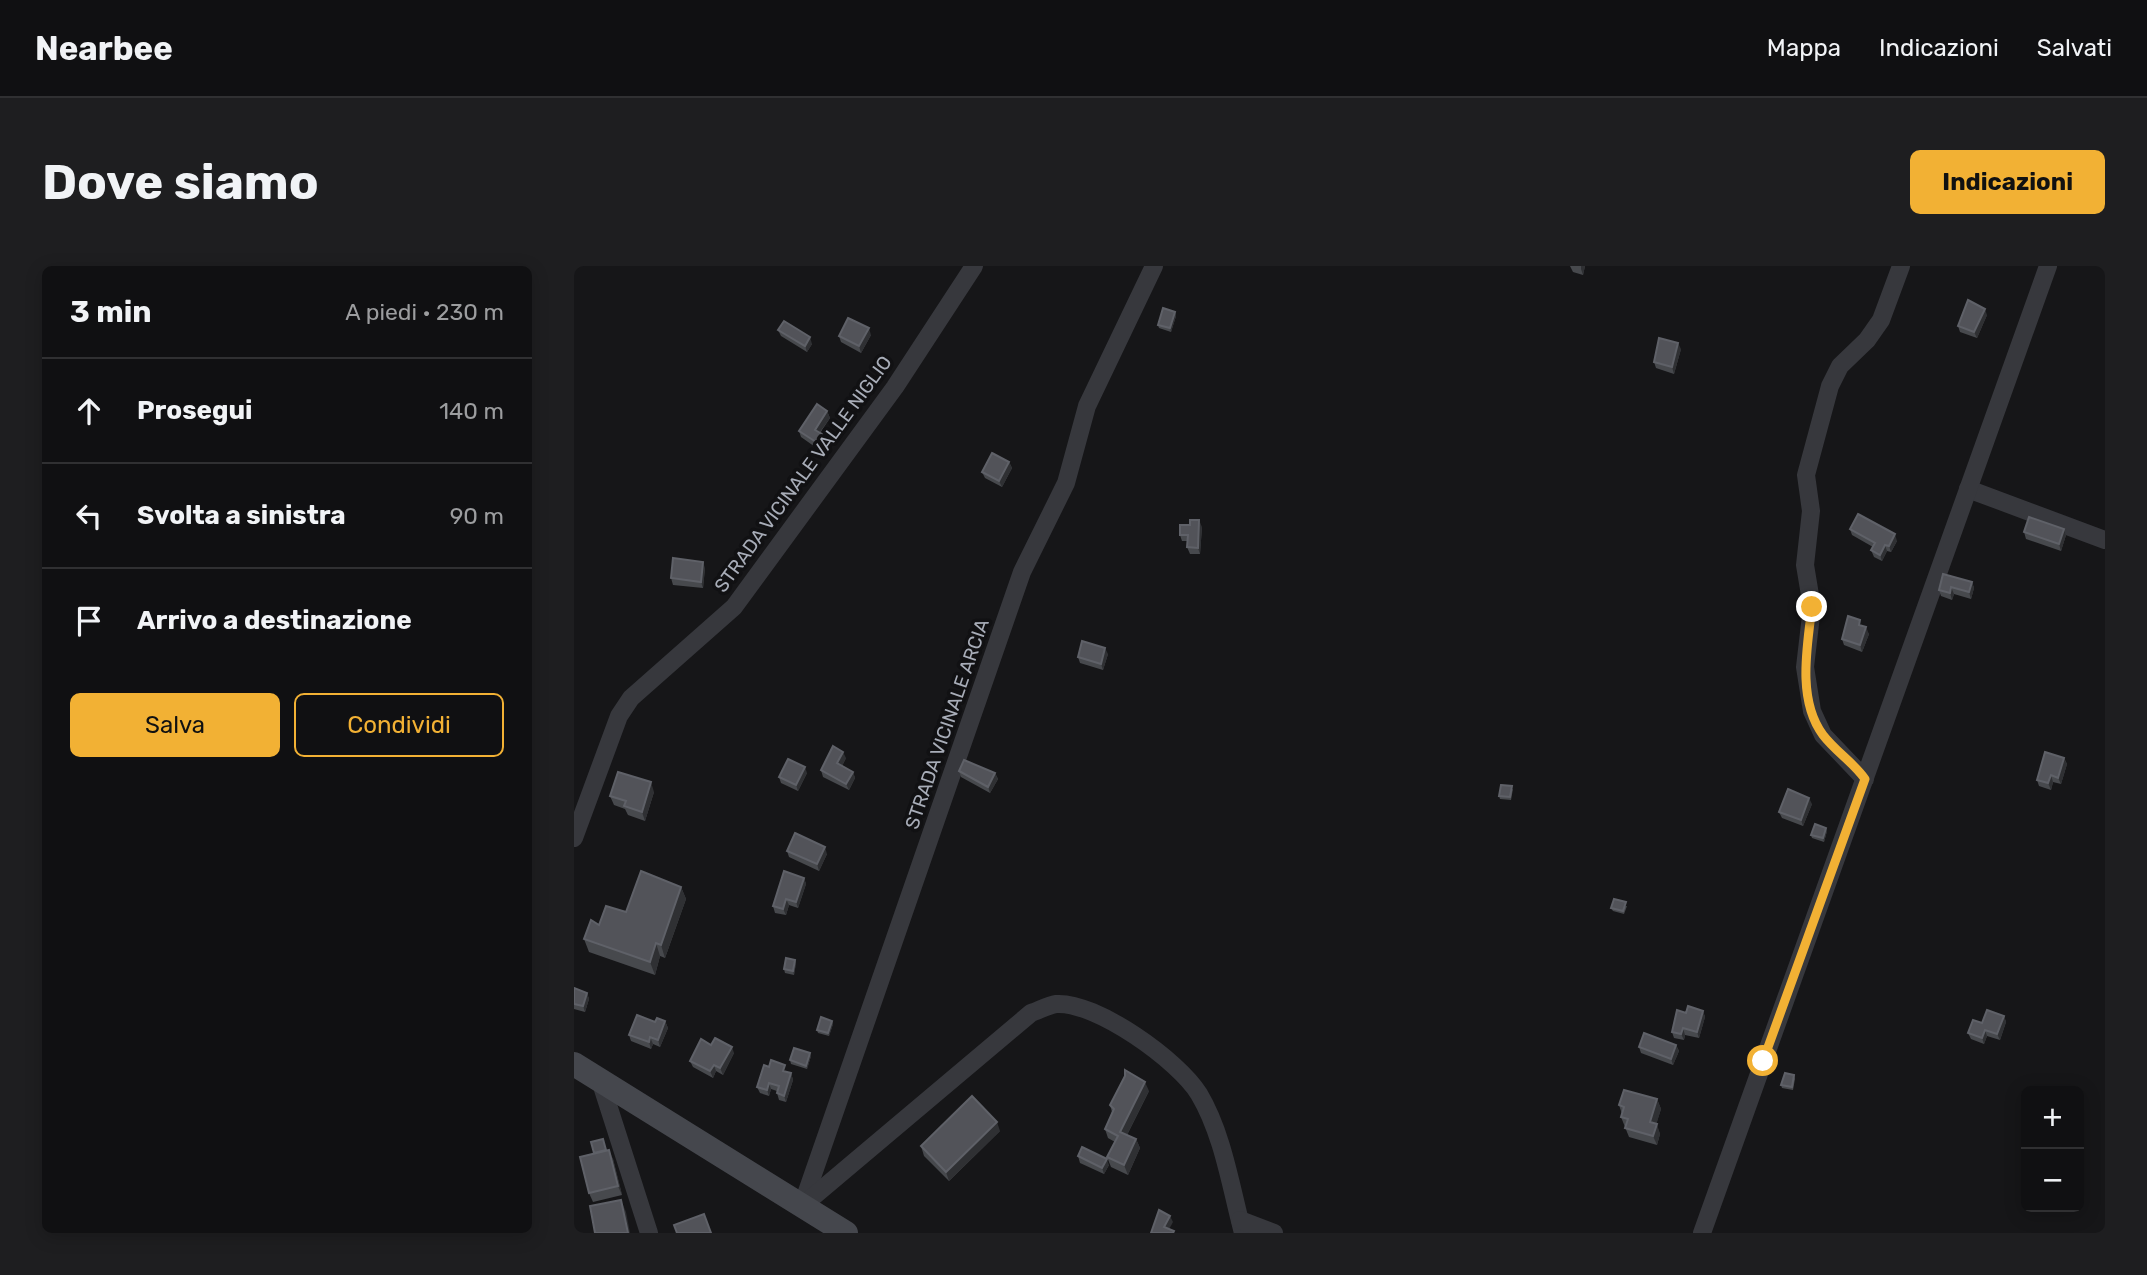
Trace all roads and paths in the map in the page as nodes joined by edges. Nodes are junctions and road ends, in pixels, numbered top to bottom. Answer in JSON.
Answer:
{"nodes":[{"id":1,"x":974,"y":266,"type":"edge"},
{"id":2,"x":1154,"y":266,"type":"edge"},
{"id":3,"x":1901,"y":266,"type":"edge"},
{"id":4,"x":2048,"y":266,"type":"edge"},
{"id":5,"x":1968,"y":489,"type":"junction"},
{"id":6,"x":2105,"y":540,"type":"edge"},
{"id":7,"x":1865,"y":779,"type":"junction"},
{"id":8,"x":574,"y":838,"type":"edge"},
{"id":9,"x":574,"y":1064,"type":"edge"},
{"id":10,"x":600,"y":1080,"type":"junction"},
{"id":11,"x":802,"y":1206,"type":"junction"},
{"id":12,"x":1242,"y":1227,"type":"edge"},
{"id":13,"x":649,"y":1233,"type":"edge"},
{"id":14,"x":846,"y":1233,"type":"edge"},
{"id":15,"x":1274,"y":1233,"type":"edge"},
{"id":16,"x":1702,"y":1233,"type":"edge"}],
"edges":[{"from":1,"to":8,"type":"street","name":"STRADA VICINALE VALLE NIGLIO"},
{"from":2,"to":11,"type":"street","name":"STRADA VICINALE ARCIA"},
{"from":3,"to":7,"type":"street"},
{"from":4,"to":5,"type":"street"},
{"from":5,"to":6,"type":"street"},
{"from":5,"to":7,"type":"street"},
{"from":7,"to":16,"type":"street"},
{"from":9,"to":10,"type":"main road"},
{"from":10,"to":11,"type":"main road"},
{"from":10,"to":13,"type":"street"},
{"from":11,"to":12,"type":"street"},
{"from":11,"to":14,"type":"main road"},
{"from":12,"to":15,"type":"street"}]}
